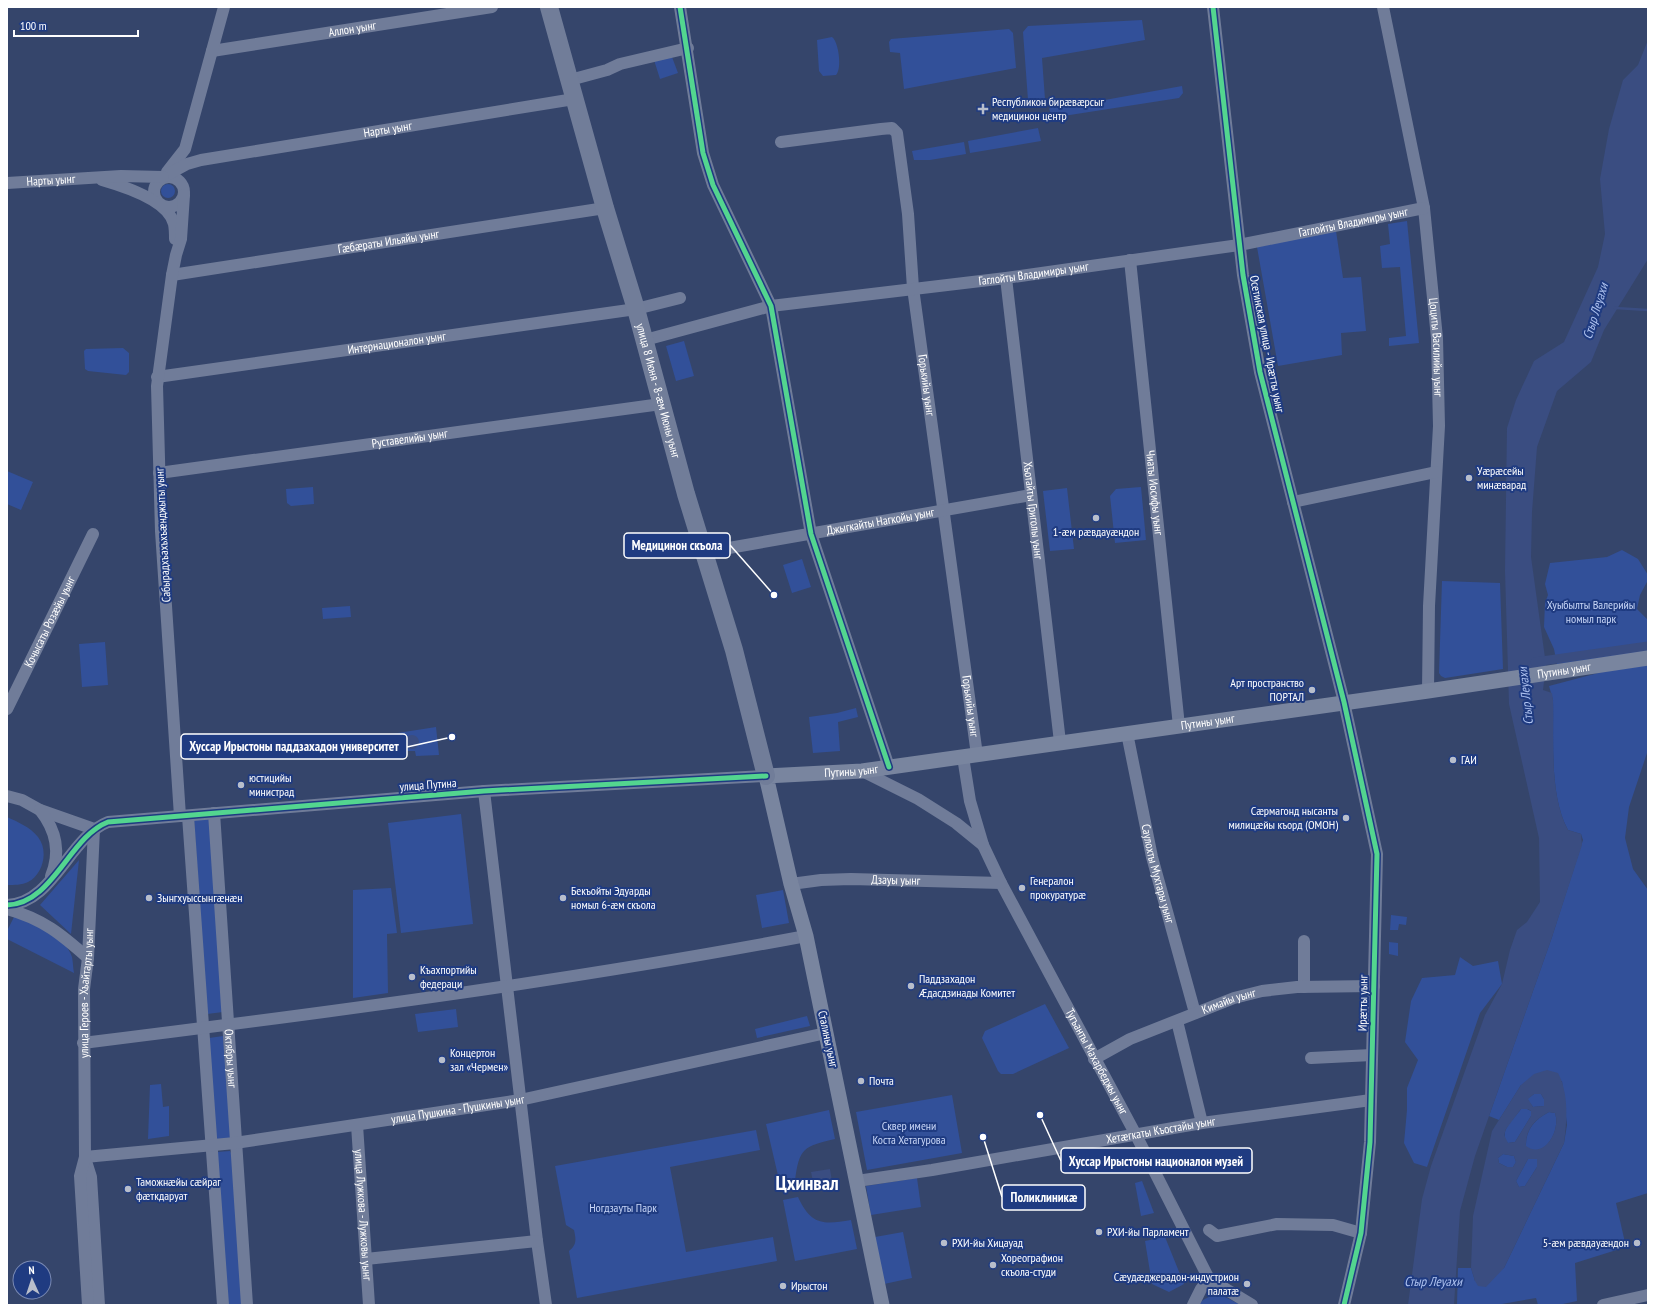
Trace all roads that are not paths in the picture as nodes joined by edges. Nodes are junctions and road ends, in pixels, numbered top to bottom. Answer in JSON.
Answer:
{"nodes":[{"id":1,"x":224,"y":7,"type":"edge"},
{"id":2,"x":492,"y":7,"type":"edge"},
{"id":3,"x":549,"y":7,"type":"edge"},
{"id":4,"x":680,"y":7,"type":"edge"},
{"id":5,"x":1213,"y":7,"type":"edge"},
{"id":6,"x":1383,"y":7,"type":"edge"},
{"id":7,"x":688,"y":48,"type":"junction"},
{"id":8,"x":212,"y":52,"type":"junction"},
{"id":9,"x":570,"y":80,"type":"junction"},
{"id":10,"x":574,"y":99,"type":"junction"},
{"id":11,"x":781,"y":142,"type":"dead end"},
{"id":12,"x":185,"y":148,"type":"junction"},
{"id":13,"x":188,"y":168,"type":"junction"},
{"id":14,"x":163,"y":177,"type":"junction"},
{"id":15,"x":95,"y":178,"type":"junction"},
{"id":16,"x":7,"y":183,"type":"edge"},
{"id":17,"x":184,"y":192,"type":"junction"},
{"id":18,"x":157,"y":203,"type":"junction"},
{"id":19,"x":605,"y":208,"type":"junction"},
{"id":20,"x":1424,"y":208,"type":"junction"},
{"id":21,"x":1239,"y":245,"type":"junction"},
{"id":22,"x":176,"y":255,"type":"junction"},
{"id":23,"x":1130,"y":260,"type":"junction"},
{"id":24,"x":172,"y":275,"type":"junction"},
{"id":25,"x":1006,"y":278,"type":"junction"},
{"id":26,"x":912,"y":288,"type":"junction"},
{"id":27,"x":680,"y":298,"type":"dead end"},
{"id":28,"x":770,"y":306,"type":"junction"},
{"id":29,"x":636,"y":309,"type":"junction"},
{"id":30,"x":645,"y":340,"type":"junction"},
{"id":31,"x":157,"y":377,"type":"junction"},
{"id":32,"x":661,"y":404,"type":"junction"},
{"id":33,"x":1436,"y":472,"type":"junction"},
{"id":34,"x":159,"y":473,"type":"junction"},
{"id":35,"x":1031,"y":494,"type":"junction"},
{"id":36,"x":1293,"y":502,"type":"junction"},
{"id":37,"x":942,"y":511,"type":"junction"},
{"id":38,"x":93,"y":534,"type":"dead end"},
{"id":39,"x":811,"y":534,"type":"junction"},
{"id":40,"x":706,"y":552,"type":"junction"},
{"id":41,"x":1648,"y":658,"type":"edge"},
{"id":42,"x":1428,"y":691,"type":"junction"},
{"id":43,"x":1344,"y":702,"type":"junction"},
{"id":44,"x":7,"y":709,"type":"edge"},
{"id":45,"x":1179,"y":726,"type":"junction"},
{"id":46,"x":1127,"y":733,"type":"junction"},
{"id":47,"x":1060,"y":742,"type":"junction"},
{"id":48,"x":970,"y":756,"type":"junction"},
{"id":49,"x":889,"y":767,"type":"junction"},
{"id":50,"x":862,"y":771,"type":"junction"},
{"id":51,"x":766,"y":776,"type":"junction"},
{"id":52,"x":7,"y":791,"type":"edge"},
{"id":53,"x":484,"y":791,"type":"junction"},
{"id":54,"x":7,"y":796,"type":"edge"},
{"id":55,"x":22,"y":800,"type":"junction"},
{"id":56,"x":40,"y":810,"type":"junction"},
{"id":57,"x":214,"y":813,"type":"junction"},
{"id":58,"x":184,"y":816,"type":"junction"},
{"id":59,"x":94,"y":829,"type":"junction"},
{"id":60,"x":983,"y":845,"type":"junction"},
{"id":61,"x":1001,"y":883,"type":"junction"},
{"id":62,"x":791,"y":884,"type":"junction"},
{"id":63,"x":46,"y":885,"type":"junction"},
{"id":64,"x":7,"y":905,"type":"edge"},
{"id":65,"x":7,"y":909,"type":"edge"},
{"id":66,"x":806,"y":936,"type":"junction"},
{"id":67,"x":1304,"y":941,"type":"dead end"},
{"id":68,"x":88,"y":958,"type":"junction"},
{"id":69,"x":507,"y":986,"type":"junction"},
{"id":70,"x":1374,"y":986,"type":"junction"},
{"id":71,"x":1304,"y":987,"type":"junction"},
{"id":72,"x":1195,"y":1013,"type":"junction"},
{"id":73,"x":1177,"y":1021,"type":"junction"},
{"id":74,"x":227,"y":1026,"type":"junction"},
{"id":75,"x":203,"y":1028,"type":"junction"},
{"id":76,"x":826,"y":1033,"type":"junction"},
{"id":77,"x":83,"y":1043,"type":"junction"},
{"id":78,"x":1372,"y":1055,"type":"junction"},
{"id":79,"x":1311,"y":1058,"type":"dead end"},
{"id":80,"x":1094,"y":1059,"type":"junction"},
{"id":81,"x":520,"y":1100,"type":"junction"},
{"id":82,"x":1371,"y":1100,"type":"junction"},
{"id":83,"x":1202,"y":1123,"type":"junction"},
{"id":84,"x":357,"y":1125,"type":"junction"},
{"id":85,"x":1136,"y":1135,"type":"junction"},
{"id":86,"x":235,"y":1143,"type":"junction"},
{"id":87,"x":212,"y":1145,"type":"junction"},
{"id":88,"x":85,"y":1157,"type":"junction"},
{"id":89,"x":857,"y":1181,"type":"junction"},
{"id":90,"x":1209,"y":1230,"type":"dead end"},
{"id":91,"x":1361,"y":1233,"type":"junction"},
{"id":92,"x":537,"y":1241,"type":"junction"},
{"id":93,"x":366,"y":1259,"type":"junction"},
{"id":94,"x":1209,"y":1278,"type":"junction"},
{"id":95,"x":1643,"y":1299,"type":"edge"},
{"id":96,"x":88,"y":1305,"type":"edge"},
{"id":97,"x":99,"y":1305,"type":"edge"},
{"id":98,"x":223,"y":1305,"type":"edge"},
{"id":99,"x":247,"y":1305,"type":"edge"},
{"id":100,"x":369,"y":1305,"type":"edge"},
{"id":101,"x":546,"y":1305,"type":"edge"},
{"id":102,"x":882,"y":1305,"type":"edge"},
{"id":103,"x":1193,"y":1305,"type":"edge"},
{"id":104,"x":1252,"y":1305,"type":"edge"},
{"id":105,"x":1344,"y":1305,"type":"edge"},
{"id":106,"x":1603,"y":1305,"type":"edge"}],
"edges":[{"from":1,"to":8,"type":"street"},
{"from":2,"to":8,"type":"street","name":"Аллон уынг"},
{"from":3,"to":9,"type":"highway","name":"улица 8 Июня - 8-ӕм Июны уынг"},
{"from":4,"to":7,"type":"street"},
{"from":5,"to":21,"type":"street","name":"Осетинская улица - Ирæтты уынг"},
{"from":6,"to":20,"type":"street","name":"Цоциты Василийы уынг"},
{"from":7,"to":9,"type":"street"},
{"from":7,"to":28,"type":"street"},
{"from":8,"to":12,"type":"street"},
{"from":9,"to":10,"type":"highway","name":"улица 8 Июня - 8-ӕм Июны уынг"},
{"from":10,"to":13,"type":"street","name":"Нарты уынг"},
{"from":10,"to":19,"type":"highway","name":"улица 8 Июня - 8-ӕм Июны уынг"},
{"from":11,"to":26,"type":"street","name":"Горькийы уынг"},
{"from":12,"to":13,"type":"street"},
{"from":12,"to":14,"type":"street"},
{"from":13,"to":14,"type":"street"},
{"from":13,"to":17,"type":"street","name":"Сабырадхъахъхъæнджыты уынг"},
{"from":14,"to":15,"type":"street","name":"Нарты уынг"},
{"from":14,"to":17,"type":"street","name":"Нарты уынг"},
{"from":14,"to":18,"type":"street"},
{"from":15,"to":16,"type":"street","name":"Нарты уынг"},
{"from":15,"to":18,"type":"street","name":"Нарты уынг"},
{"from":17,"to":18,"type":"street","name":"Нарты уынг"},
{"from":17,"to":22,"type":"street","name":"Сабырадхъахъхъæнджыты уынг"},
{"from":18,"to":22,"type":"street","name":"Сабырадхъахъхъæнджыты уынг"},
{"from":19,"to":24,"type":"street","name":"Гæбæраты Ильяйы уынг"},
{"from":19,"to":29,"type":"highway","name":"улица 8 Июня - 8-ӕм Июны уынг"},
{"from":20,"to":21,"type":"street","name":"Гаглойты Владимиры уынг"},
{"from":20,"to":33,"type":"street","name":"Цоциты Василийы уынг"},
{"from":21,"to":23,"type":"street","name":"Гаглойты Владимиры уынг"},
{"from":21,"to":36,"type":"street","name":"Осетинская улица - Ирæтты уынг"},
{"from":22,"to":24,"type":"street","name":"Сабырадхъахъхъæнджыты уынг"},
{"from":23,"to":25,"type":"street","name":"Гаглойты Владимиры уынг"},
{"from":23,"to":45,"type":"street","name":"Чиаты Иосифы уынг"},
{"from":24,"to":31,"type":"street","name":"Сабырадхъахъхъæнджыты уынг"},
{"from":25,"to":26,"type":"street","name":"Гаглойты Владимиры уынг"},
{"from":25,"to":35,"type":"street","name":"Хъотайты Григолы уынг"},
{"from":26,"to":28,"type":"street","name":"Гаглойты Владимиры уынг"},
{"from":26,"to":37,"type":"street","name":"Горькийы уынг"},
{"from":27,"to":29,"type":"street","name":"Интернационалон уынг"},
{"from":28,"to":30,"type":"street","name":"Гаглойты Владимиры уынг"},
{"from":28,"to":39,"type":"street"},
{"from":29,"to":30,"type":"highway","name":"улица 8 Июня - 8-ӕм Июны уынг"},
{"from":29,"to":31,"type":"street","name":"Интернационалон уынг"},
{"from":30,"to":32,"type":"highway","name":"улица 8 Июня - 8-ӕм Июны уынг"},
{"from":31,"to":34,"type":"street","name":"Сабырадхъахъхъæнджыты уынг"},
{"from":32,"to":34,"type":"street","name":"Руставелийы уынг"},
{"from":32,"to":40,"type":"highway","name":"улица 8 Июня - 8-ӕм Июны уынг"},
{"from":33,"to":36,"type":"street"},
{"from":33,"to":42,"type":"street","name":"Цоциты Василийы уынг"},
{"from":34,"to":58,"type":"street","name":"Сабырадхъахъхъæнджыты уынг"},
{"from":35,"to":37,"type":"street","name":"Джыгкайты Нагкойы уынг"},
{"from":35,"to":47,"type":"street","name":"Хъотайты Григолы уынг"},
{"from":36,"to":43,"type":"street","name":"Осетинская улица - Ирæтты уынг"},
{"from":37,"to":39,"type":"street","name":"Джыгкайты Нагкойы уынг"},
{"from":37,"to":48,"type":"street","name":"Горькийы уынг"},
{"from":38,"to":44,"type":"street","name":"Кочысаты Розæйы уынг"},
{"from":39,"to":40,"type":"street","name":"Джыгкайты Нагкойы уынг"},
{"from":39,"to":49,"type":"street"},
{"from":40,"to":51,"type":"highway","name":"улица 8 Июня - 8-ӕм Июны уынг"},
{"from":41,"to":42,"type":"main road","name":"Путины уынг"},
{"from":42,"to":43,"type":"main road","name":"Путины уынг"},
{"from":43,"to":45,"type":"main road","name":"Путины уынг"},
{"from":43,"to":70,"type":"street","name":"Ирæтты уынг"},
{"from":45,"to":46,"type":"main road","name":"Путины уынг"},
{"from":46,"to":47,"type":"main road","name":"Путины уынг"},
{"from":46,"to":72,"type":"street","name":"Саулохты Мухтары уынг"},
{"from":47,"to":48,"type":"main road","name":"Путины уынг"},
{"from":48,"to":49,"type":"main road","name":"Путины уынг"},
{"from":48,"to":60,"type":"street","name":"Тугъанты Махарбеджы уынг"},
{"from":49,"to":50,"type":"main road","name":"Путины уынг"},
{"from":50,"to":51,"type":"main road","name":"Путины уынг"},
{"from":50,"to":60,"type":"street","name":"Тугъанты Махарбеджы уынг"},
{"from":51,"to":53,"type":"street","name":"улица Путина"},
{"from":51,"to":62,"type":"main road","name":"Сталины уынг"},
{"from":52,"to":55,"type":"street"},
{"from":53,"to":57,"type":"street","name":"улица Путина"},
{"from":53,"to":69,"type":"street"},
{"from":54,"to":55,"type":"street"},
{"from":55,"to":56,"type":"street"},
{"from":56,"to":59,"type":"street"},
{"from":56,"to":63,"type":"street"},
{"from":57,"to":58,"type":"street","name":"улица Путина"},
{"from":57,"to":74,"type":"street","name":"Октябры уынг"},
{"from":58,"to":59,"type":"street","name":"улица Путина"},
{"from":58,"to":75,"type":"street","name":"Октябры уынг"},
{"from":59,"to":63,"type":"street"},
{"from":59,"to":68,"type":"street","name":"улица Героев - Хъайтарты уынг"},
{"from":60,"to":61,"type":"street","name":"Тугъанты Махарбеджы уынг"},
{"from":61,"to":62,"type":"street","name":"Дзауы уынг"},
{"from":61,"to":80,"type":"street","name":"Тугъанты Махарбеджы уынг"},
{"from":62,"to":66,"type":"main road","name":"Сталины уынг"},
{"from":63,"to":64,"type":"street"},
{"from":65,"to":68,"type":"street"},
{"from":66,"to":69,"type":"street"},
{"from":66,"to":76,"type":"main road","name":"Сталины уынг"},
{"from":67,"to":71,"type":"street"},
{"from":68,"to":77,"type":"street","name":"улица Героев - Хъайтарты уынг"},
{"from":69,"to":74,"type":"street"},
{"from":69,"to":81,"type":"street"},
{"from":70,"to":71,"type":"street","name":"Кимайы уынг"},
{"from":70,"to":78,"type":"street","name":"Ирæтты уынг"},
{"from":71,"to":72,"type":"street","name":"Кимайы уынг"},
{"from":72,"to":73,"type":"street","name":"Кимайы уынг"},
{"from":73,"to":80,"type":"street","name":"Кимайы уынг"},
{"from":73,"to":83,"type":"street"},
{"from":74,"to":75,"type":"street"},
{"from":74,"to":86,"type":"street","name":"Октябры уынг"},
{"from":75,"to":77,"type":"street"},
{"from":75,"to":87,"type":"street","name":"Октябры уынг"},
{"from":76,"to":81,"type":"street","name":"улица Пушкина - Пушкины уынг"},
{"from":76,"to":89,"type":"main road","name":"Сталины уынг"},
{"from":77,"to":88,"type":"street","name":"улица Героев - Хъайтарты уынг"},
{"from":78,"to":79,"type":"street"},
{"from":78,"to":82,"type":"street","name":"Ирæтты уынг"},
{"from":80,"to":85,"type":"street","name":"Тугъанты Махарбеджы уынг"},
{"from":81,"to":84,"type":"street","name":"улица Пушкина - Пушкины уынг"},
{"from":81,"to":92,"type":"street"},
{"from":82,"to":83,"type":"street","name":"Хетæгкаты Къостайы уынг"},
{"from":82,"to":91,"type":"street","name":"Ирæтты уынг"},
{"from":83,"to":85,"type":"street","name":"Хетæгкаты Къостайы уынг"},
{"from":84,"to":86,"type":"street","name":"улица Пушкина - Пушкины уынг"},
{"from":84,"to":93,"type":"street","name":"улица Лужкова - Лужковы уынг"},
{"from":85,"to":89,"type":"street","name":"Хетæгкаты Къостайы уынг"},
{"from":85,"to":94,"type":"street","name":"Тугъанты Махарбеджы уынг"},
{"from":86,"to":87,"type":"street","name":"улица Пушкина - Пушкины уынг"},
{"from":86,"to":99,"type":"street","name":"Октябры уынг"},
{"from":87,"to":88,"type":"street","name":"улица Пушкина - Пушкины уынг"},
{"from":87,"to":98,"type":"street","name":"Октябры уынг"},
{"from":88,"to":96,"type":"street","name":"улица Героев - Хъайтарты уынг"},
{"from":88,"to":97,"type":"street","name":"улица Героев - Хъайтарты уынг"},
{"from":89,"to":102,"type":"main road","name":"Сталины уынг"},
{"from":90,"to":91,"type":"street"},
{"from":91,"to":105,"type":"street","name":"Ирæтты уынг"},
{"from":92,"to":93,"type":"street"},
{"from":92,"to":101,"type":"street"},
{"from":93,"to":100,"type":"street","name":"улица Лужкова - Лужковы уынг"},
{"from":94,"to":103,"type":"street"},
{"from":94,"to":104,"type":"street"},
{"from":95,"to":106,"type":"street"}]}
